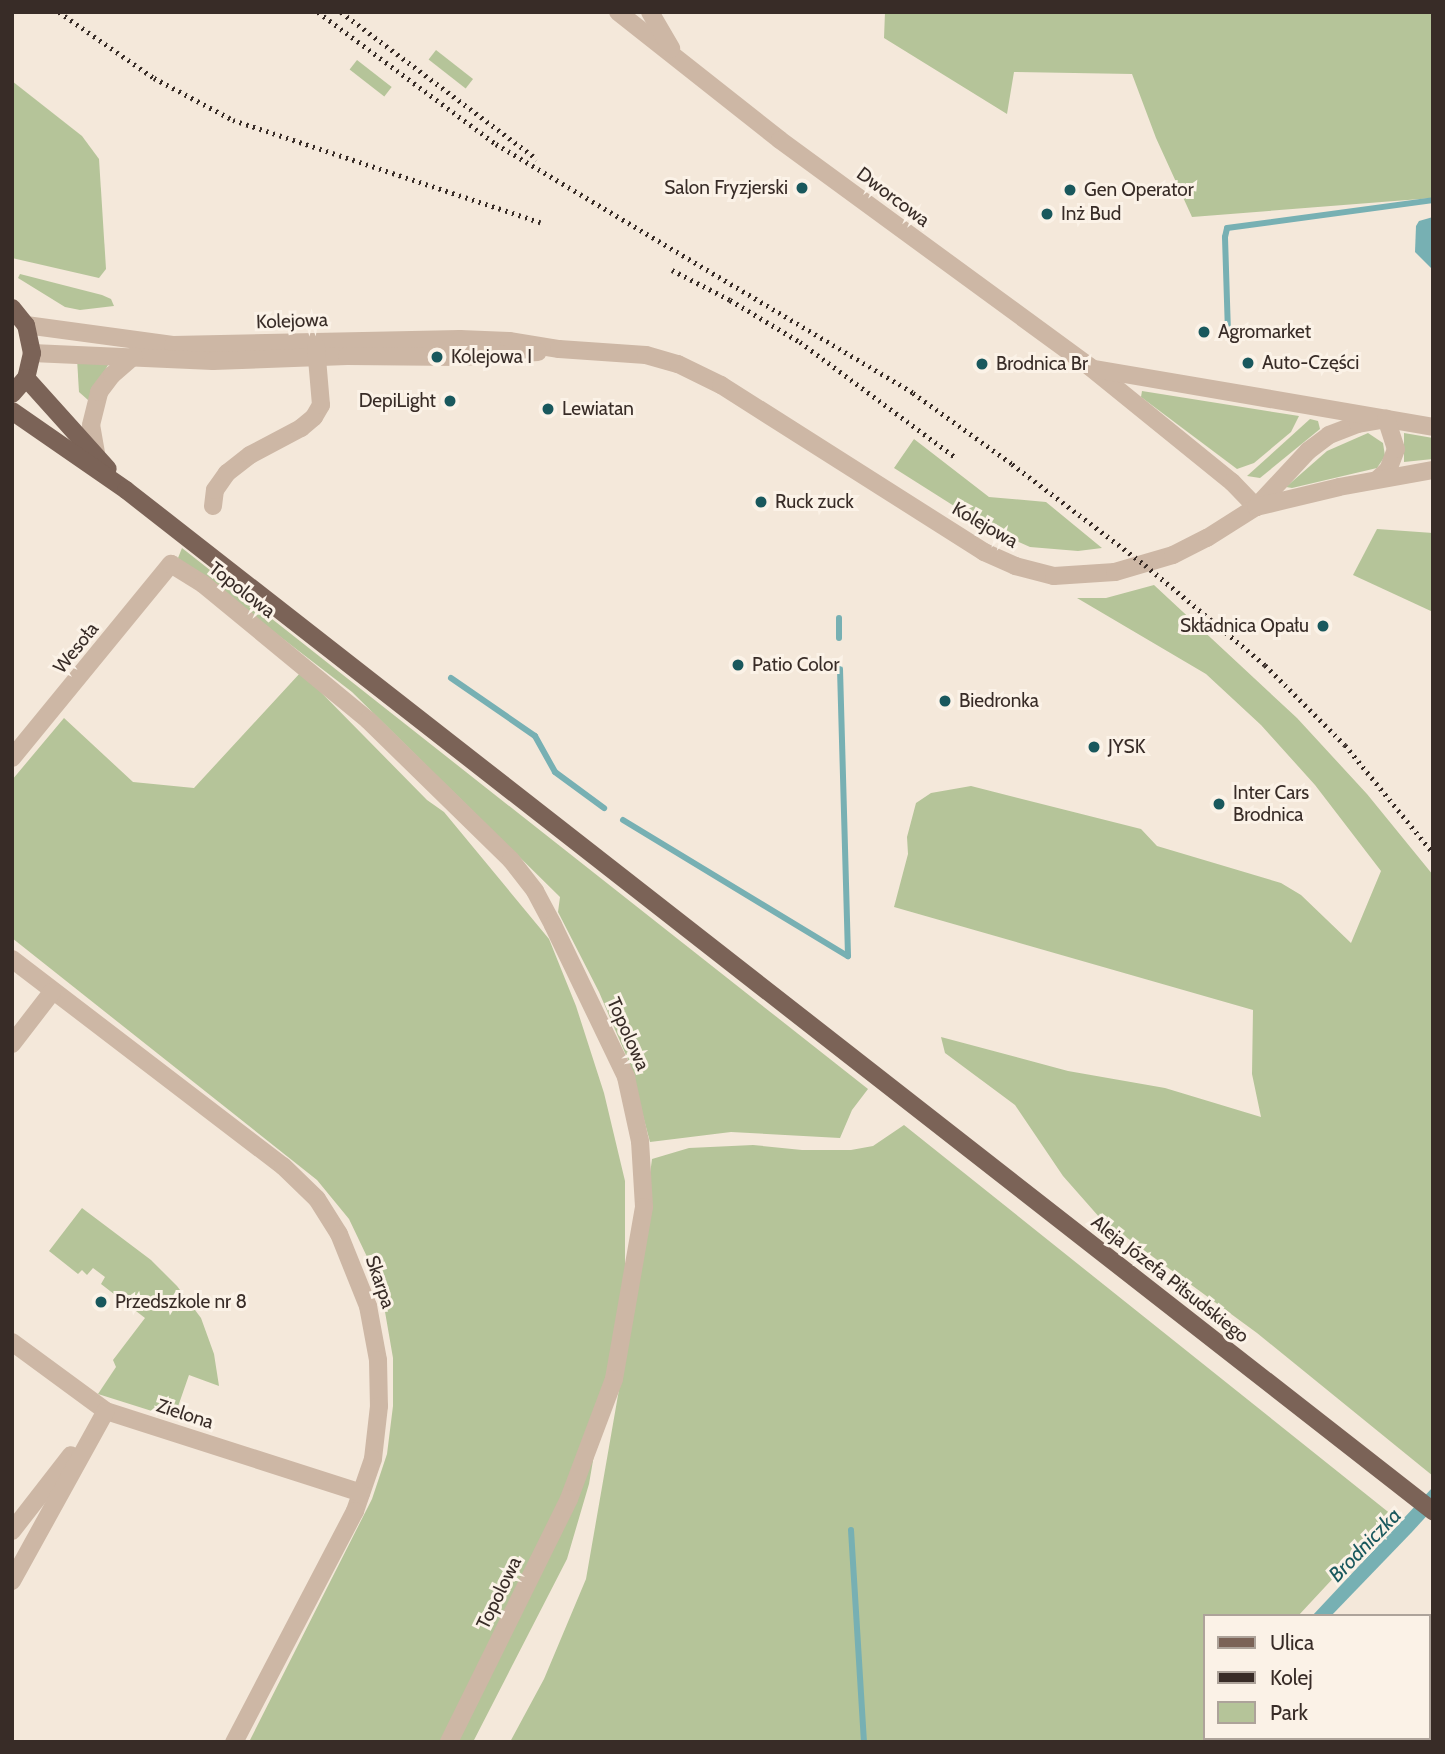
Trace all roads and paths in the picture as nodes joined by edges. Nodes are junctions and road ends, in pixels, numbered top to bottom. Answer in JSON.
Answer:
{"nodes":[{"id":1,"x":618,"y":12,"type":"edge"},
{"id":2,"x":650,"y":12,"type":"edge"},
{"id":3,"x":674,"y":55,"type":"junction"},
{"id":4,"x":12,"y":308,"type":"edge"},
{"id":5,"x":26,"y":325,"type":"junction"},
{"id":6,"x":317,"y":349,"type":"junction"},
{"id":7,"x":32,"y":353,"type":"junction"},
{"id":8,"x":134,"y":356,"type":"junction"},
{"id":9,"x":1090,"y":368,"type":"junction"},
{"id":10,"x":26,"y":378,"type":"junction"},
{"id":11,"x":12,"y":394,"type":"edge"},
{"id":12,"x":12,"y":411,"type":"edge"},
{"id":13,"x":1386,"y":419,"type":"junction"},
{"id":14,"x":1433,"y":427,"type":"edge"},
{"id":15,"x":96,"y":453,"type":"junction"},
{"id":16,"x":1433,"y":470,"type":"edge"},
{"id":17,"x":1378,"y":479,"type":"junction"},
{"id":18,"x":127,"y":490,"type":"junction"},
{"id":19,"x":213,"y":506,"type":"dead end"},
{"id":20,"x":1256,"y":507,"type":"junction"},
{"id":21,"x":171,"y":564,"type":"joint"},
{"id":22,"x":12,"y":758,"type":"edge"},
{"id":23,"x":12,"y":959,"type":"edge"},
{"id":24,"x":52,"y":992,"type":"junction"},
{"id":25,"x":12,"y":1044,"type":"edge"},
{"id":26,"x":12,"y":1342,"type":"edge"},
{"id":27,"x":106,"y":1411,"type":"junction"},
{"id":28,"x":361,"y":1493,"type":"junction"},
{"id":29,"x":1433,"y":1511,"type":"edge"},
{"id":30,"x":12,"y":1531,"type":"edge"},
{"id":31,"x":12,"y":1581,"type":"edge"},
{"id":32,"x":234,"y":1742,"type":"edge"},
{"id":33,"x":449,"y":1742,"type":"edge"}],
"edges":[{"from":1,"to":3,"type":"street","name":"Dworcowa"},
{"from":2,"to":3,"type":"street","name":"Dworcowa"},
{"from":3,"to":9,"type":"street","name":"Dworcowa"},
{"from":4,"to":5,"type":"main road"},
{"from":5,"to":6,"type":"street","name":"Kolejowa"},
{"from":5,"to":7,"type":"main road"},
{"from":6,"to":8,"type":"street","name":"Kolejowa"},
{"from":6,"to":19,"type":"street"},
{"from":6,"to":20,"type":"street","name":"Kolejowa"},
{"from":7,"to":8,"type":"street","name":"Kolejowa"},
{"from":7,"to":10,"type":"main road"},
{"from":8,"to":15,"type":"street"},
{"from":9,"to":13,"type":"street","name":"Dworcowa"},
{"from":9,"to":20,"type":"street","name":"Dworcowa"},
{"from":10,"to":11,"type":"main road"},
{"from":10,"to":15,"type":"main road"},
{"from":12,"to":18,"type":"main road"},
{"from":13,"to":14,"type":"street","name":"Dworcowa"},
{"from":13,"to":17,"type":"street"},
{"from":13,"to":20,"type":"street","name":"Kolejowa"},
{"from":15,"to":18,"type":"main road"},
{"from":16,"to":17,"type":"street"},
{"from":17,"to":20,"type":"street"},
{"from":18,"to":29,"type":"main road","name":"Aleja Józefa Piłsudskiego"},
{"from":21,"to":22,"type":"street","name":"Wesoła"},
{"from":21,"to":33,"type":"street","name":"Topolowa"},
{"from":23,"to":24,"type":"street","name":"Skarpa"},
{"from":24,"to":25,"type":"street"},
{"from":24,"to":28,"type":"street","name":"Skarpa"},
{"from":26,"to":27,"type":"street","name":"Zielona"},
{"from":27,"to":28,"type":"street","name":"Zielona"},
{"from":27,"to":30,"type":"street"},
{"from":27,"to":31,"type":"street"},
{"from":28,"to":32,"type":"street","name":"Skarpa"}]}
